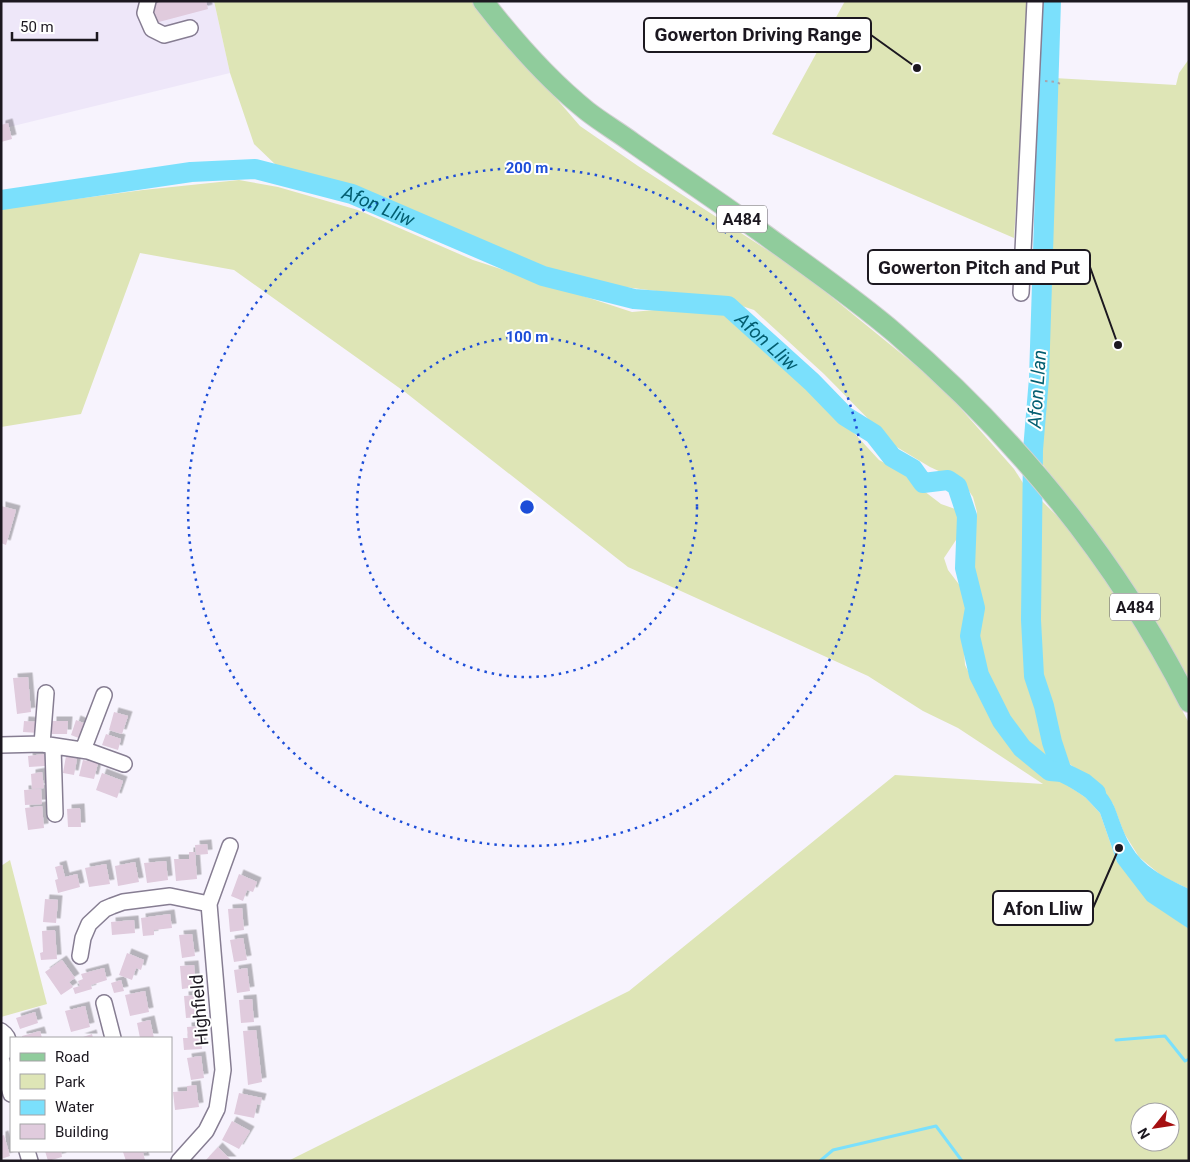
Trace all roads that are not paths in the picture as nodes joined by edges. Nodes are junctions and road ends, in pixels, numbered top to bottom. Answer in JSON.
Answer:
{"nodes":[{"id":1,"x":148,"y":1,"type":"edge"},
{"id":2,"x":483,"y":1,"type":"edge"},
{"id":3,"x":1035,"y":1,"type":"edge"},
{"id":4,"x":190,"y":28,"type":"dead end"},
{"id":5,"x":1021,"y":293,"type":"dead end"},
{"id":6,"x":46,"y":693,"type":"dead end"},
{"id":7,"x":104,"y":695,"type":"dead end"},
{"id":8,"x":1189,"y":702,"type":"edge"},
{"id":9,"x":1,"y":745,"type":"edge"},
{"id":10,"x":47,"y":745,"type":"junction"},
{"id":11,"x":83,"y":750,"type":"junction"},
{"id":12,"x":124,"y":764,"type":"dead end"},
{"id":13,"x":55,"y":814,"type":"dead end"},
{"id":14,"x":230,"y":846,"type":"dead end"},
{"id":15,"x":209,"y":904,"type":"junction"},
{"id":16,"x":80,"y":956,"type":"dead end"},
{"id":17,"x":104,"y":1003,"type":"dead end"},
{"id":18,"x":1,"y":1031,"type":"edge"},
{"id":19,"x":113,"y":1037,"type":"edge"},
{"id":20,"x":1,"y":1056,"type":"edge"},
{"id":21,"x":10,"y":1090,"type":"edge"},
{"id":22,"x":177,"y":1156,"type":"edge"}],
"edges":[{"from":1,"to":4,"type":"street"},
{"from":2,"to":8,"type":"main road","number":"A484"},
{"from":3,"to":5,"type":"street"},
{"from":6,"to":10,"type":"street"},
{"from":7,"to":11,"type":"street"},
{"from":9,"to":10,"type":"street"},
{"from":10,"to":11,"type":"street"},
{"from":10,"to":13,"type":"street"},
{"from":11,"to":12,"type":"street"},
{"from":14,"to":15,"type":"street","name":"Highfield"},
{"from":15,"to":16,"type":"street"},
{"from":15,"to":22,"type":"street","name":"Highfield"},
{"from":17,"to":19,"type":"street"},
{"from":18,"to":20,"type":"street"},
{"from":20,"to":21,"type":"street"}]}
